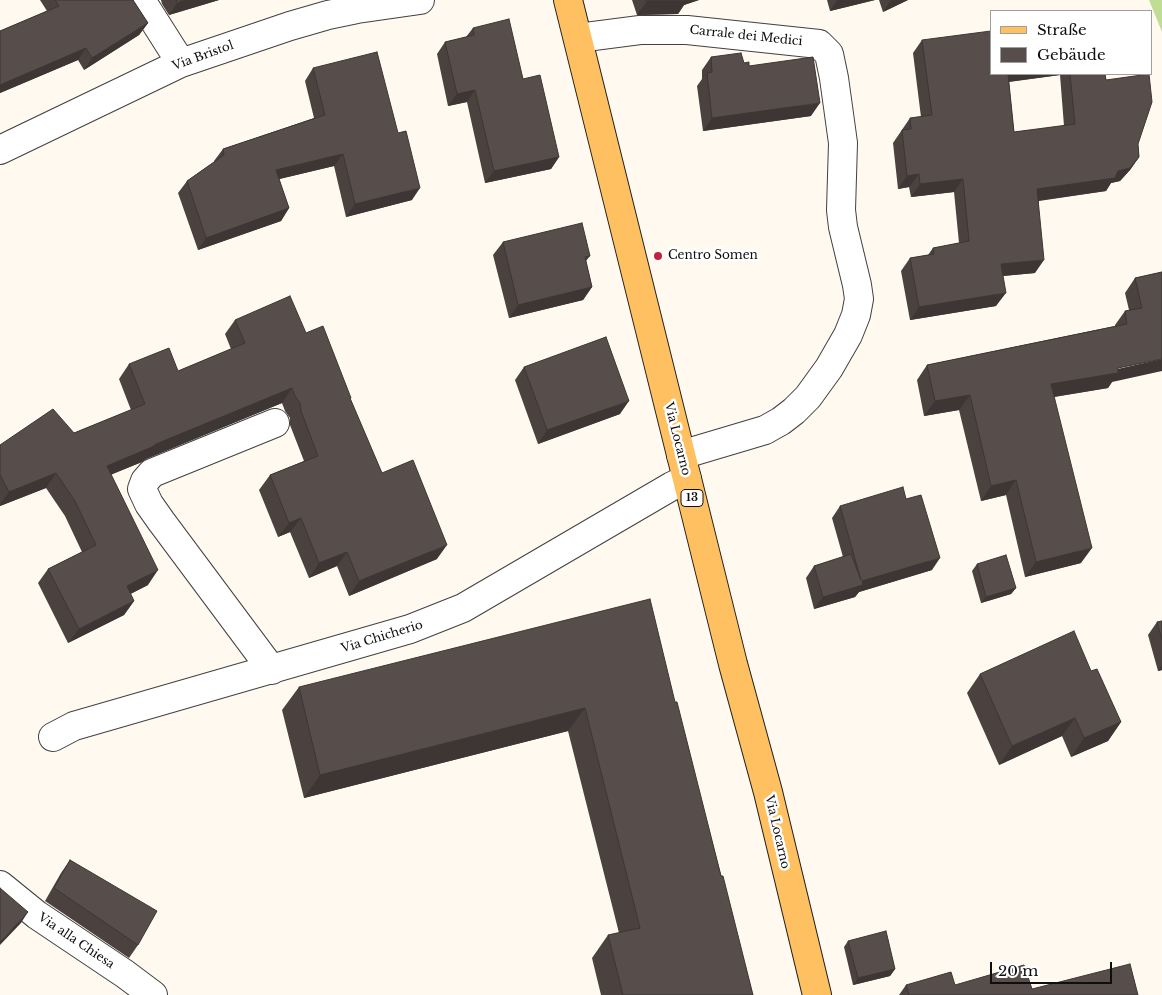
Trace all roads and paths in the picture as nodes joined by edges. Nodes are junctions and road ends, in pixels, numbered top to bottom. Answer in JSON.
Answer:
{"nodes":[{"id":1,"x":141,"y":0,"type":"edge"},
{"id":2,"x":420,"y":0,"type":"edge"},
{"id":3,"x":568,"y":0,"type":"edge"},
{"id":4,"x":578,"y":38,"type":"junction"},
{"id":5,"x":180,"y":62,"type":"junction"},
{"id":6,"x":0,"y":150,"type":"edge"},
{"id":7,"x":275,"y":423,"type":"dead end"},
{"id":8,"x":684,"y":467,"type":"junction"},
{"id":9,"x":272,"y":670,"type":"junction"},
{"id":10,"x":53,"y":737,"type":"dead end"},
{"id":11,"x":0,"y":885,"type":"edge"},
{"id":12,"x":153,"y":995,"type":"edge"},
{"id":13,"x":817,"y":995,"type":"edge"}],
"edges":[{"from":1,"to":5,"type":"street"},
{"from":2,"to":5,"type":"street","name":"Via Bristol"},
{"from":3,"to":4,"type":"main road","name":"Via Locarno","number":"13"},
{"from":4,"to":8,"type":"main road","name":"Via Locarno","number":"13"},
{"from":4,"to":8,"type":"street","name":"Carrale dei Medici"},
{"from":5,"to":6,"type":"street","name":"Via Bristol"},
{"from":7,"to":9,"type":"street"},
{"from":8,"to":9,"type":"street","name":"Via Chicherio"},
{"from":8,"to":13,"type":"main road","name":"Via Locarno","number":"13"},
{"from":9,"to":10,"type":"street","name":"Via Chicherio"},
{"from":11,"to":12,"type":"street","name":"Via alla Chiesa"}]}
